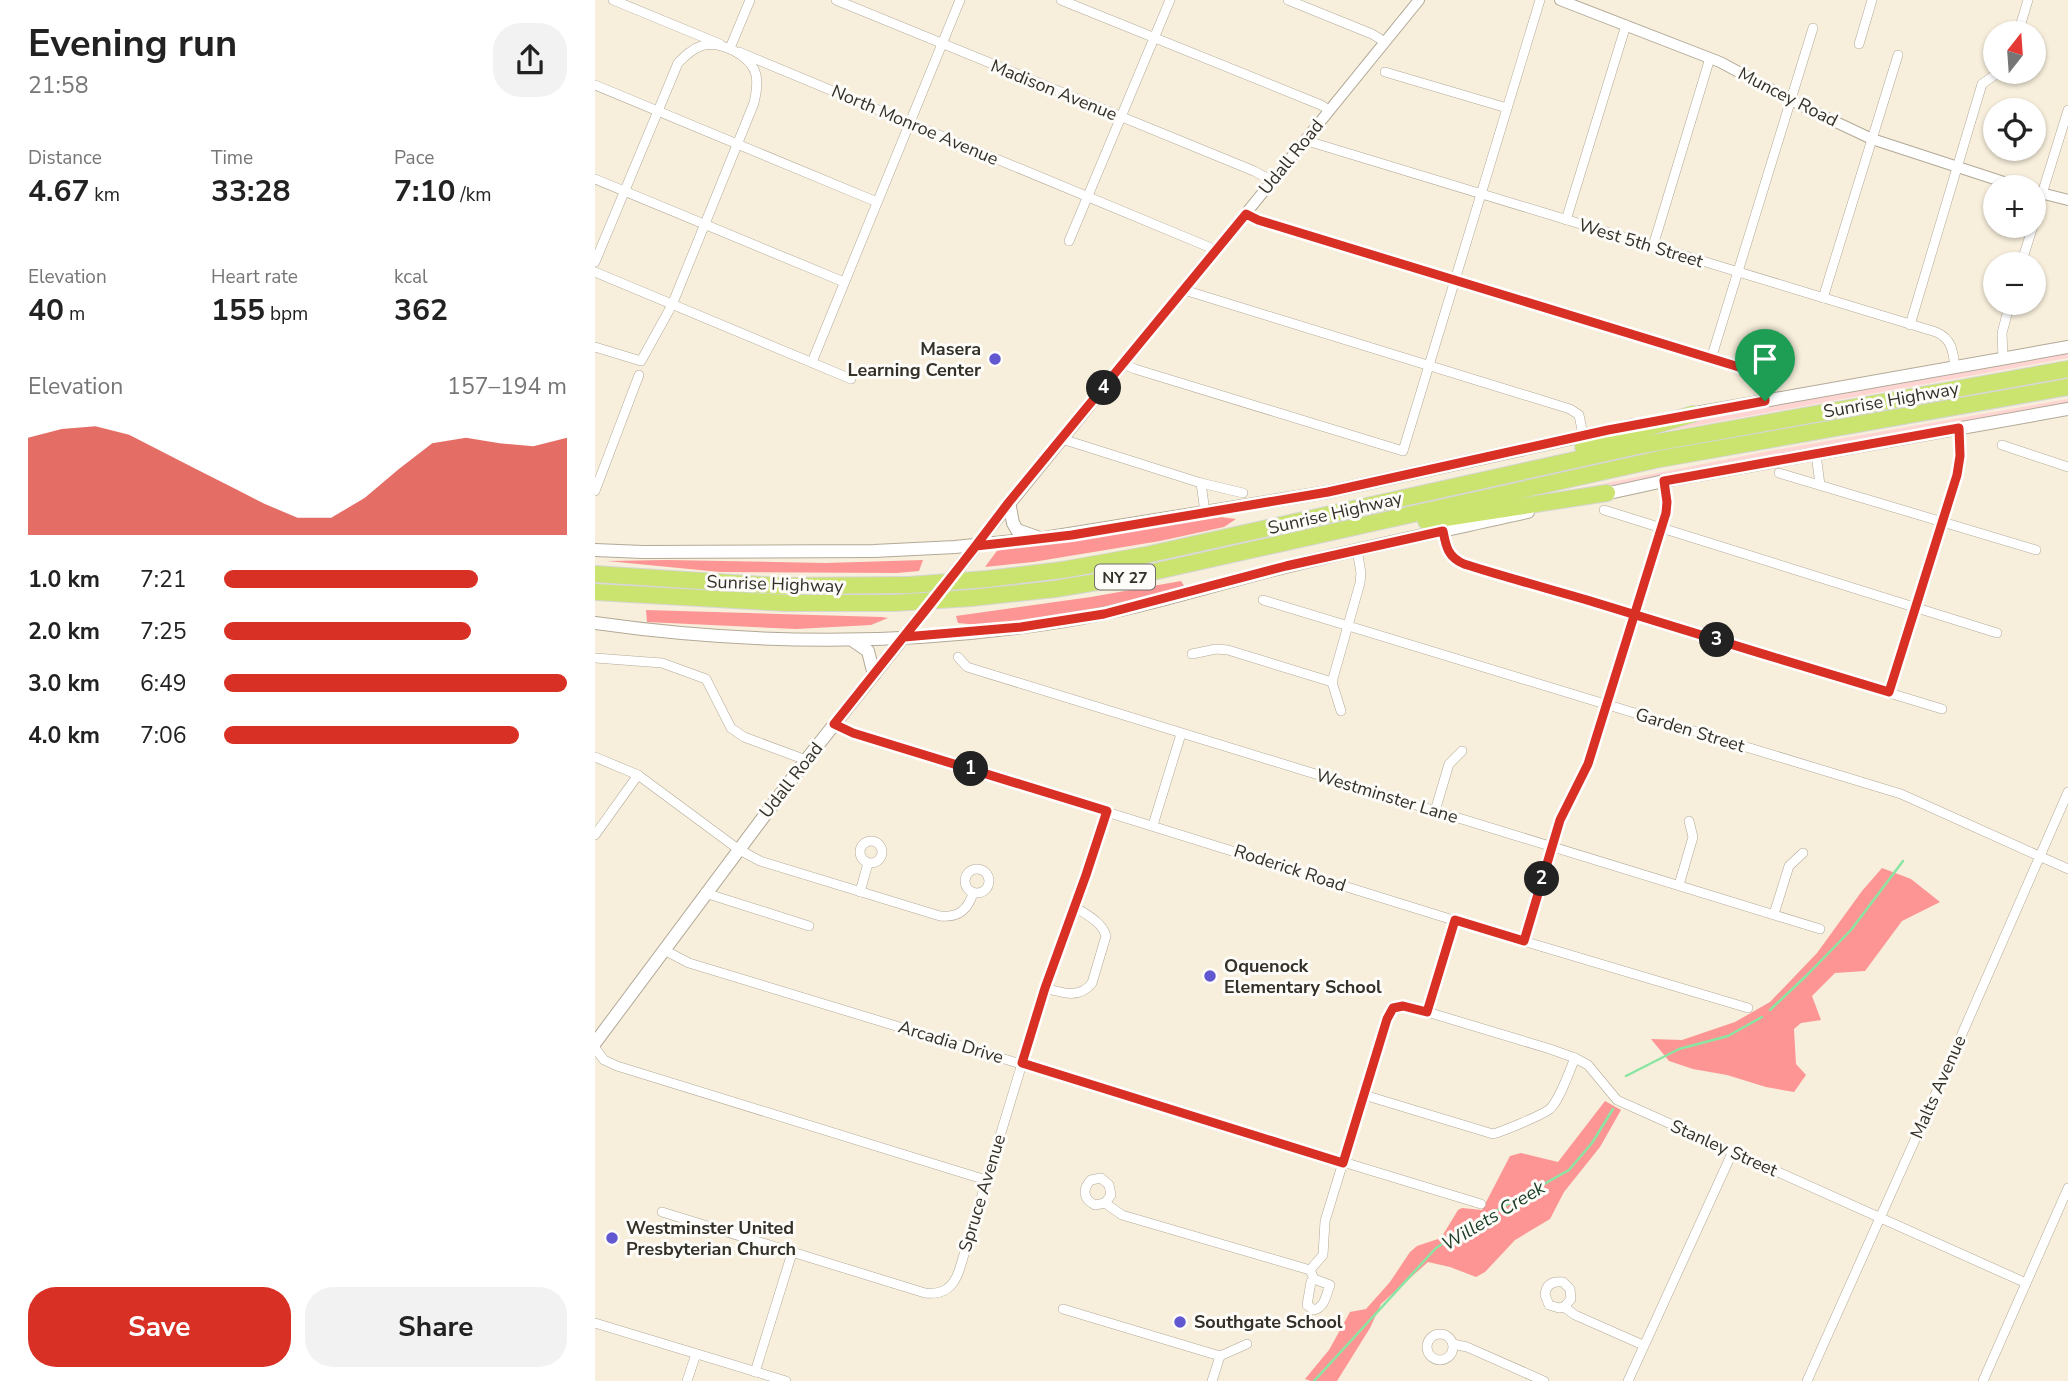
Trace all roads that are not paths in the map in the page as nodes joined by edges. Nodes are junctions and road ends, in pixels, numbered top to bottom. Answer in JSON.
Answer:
{"nodes":[{"id":1,"x":613,"y":0,"type":"edge"},
{"id":2,"x":750,"y":0,"type":"edge"},
{"id":3,"x":836,"y":0,"type":"edge"},
{"id":4,"x":960,"y":0,"type":"edge"},
{"id":5,"x":1061,"y":0,"type":"edge"},
{"id":6,"x":1170,"y":0,"type":"edge"},
{"id":7,"x":1288,"y":0,"type":"edge"},
{"id":8,"x":1419,"y":0,"type":"edge"},
{"id":9,"x":1540,"y":0,"type":"edge"},
{"id":10,"x":1560,"y":0,"type":"edge"},
{"id":11,"x":1872,"y":0,"type":"edge"},
{"id":12,"x":2028,"y":0,"type":"edge"},
{"id":13,"x":2022,"y":21,"type":"edge"},
{"id":14,"x":1626,"y":25,"type":"junction"},
{"id":15,"x":1813,"y":28,"type":"dead end"},
{"id":16,"x":1154,"y":38,"type":"junction"},
{"id":17,"x":1385,"y":41,"type":"junction"},
{"id":18,"x":942,"y":43,"type":"junction"},
{"id":19,"x":1859,"y":44,"type":"dead end"},
{"id":20,"x":730,"y":48,"type":"junction"},
{"id":21,"x":1898,"y":55,"type":"dead end"},
{"id":22,"x":1710,"y":58,"type":"junction"},
{"id":23,"x":1385,"y":72,"type":"dead end"},
{"id":24,"x":1983,"y":83,"type":"edge"},
{"id":25,"x":595,"y":85,"type":"edge"},
{"id":26,"x":1790,"y":100,"type":"junction"},
{"id":27,"x":1507,"y":108,"type":"junction"},
{"id":28,"x":1329,"y":110,"type":"junction"},
{"id":29,"x":2068,"y":110,"type":"edge"},
{"id":30,"x":658,"y":111,"type":"junction"},
{"id":31,"x":1121,"y":117,"type":"junction"},
{"id":32,"x":909,"y":123,"type":"junction"},
{"id":33,"x":1307,"y":139,"type":"junction"},
{"id":34,"x":1872,"y":139,"type":"junction"},
{"id":35,"x":737,"y":145,"type":"junction"},
{"id":36,"x":1956,"y":168,"type":"junction"},
{"id":37,"x":2044,"y":175,"type":"edge"},
{"id":38,"x":1983,"y":176,"type":"edge"},
{"id":39,"x":595,"y":179,"type":"edge"},
{"id":40,"x":1272,"y":181,"type":"junction"},
{"id":41,"x":625,"y":192,"type":"junction"},
{"id":42,"x":1481,"y":194,"type":"junction"},
{"id":43,"x":2046,"y":194,"type":"edge"},
{"id":44,"x":1089,"y":197,"type":"junction"},
{"id":45,"x":2068,"y":200,"type":"edge"},
{"id":46,"x":877,"y":202,"type":"junction"},
{"id":47,"x":1246,"y":214,"type":"junction"},
{"id":48,"x":1566,"y":220,"type":"junction"},
{"id":49,"x":704,"y":224,"type":"junction"},
{"id":50,"x":1069,"y":241,"type":"dead end"},
{"id":51,"x":1653,"y":246,"type":"junction"},
{"id":52,"x":1216,"y":250,"type":"junction"},
{"id":53,"x":595,"y":262,"type":"edge"},
{"id":54,"x":595,"y":272,"type":"edge"},
{"id":55,"x":1738,"y":272,"type":"junction"},
{"id":56,"x":1455,"y":280,"type":"junction"},
{"id":57,"x":844,"y":282,"type":"junction"},
{"id":58,"x":1184,"y":290,"type":"junction"},
{"id":59,"x":1823,"y":298,"type":"junction"},
{"id":60,"x":672,"y":305,"type":"junction"},
{"id":61,"x":2007,"y":315,"type":"edge"},
{"id":62,"x":1910,"y":325,"type":"junction"},
{"id":63,"x":595,"y":347,"type":"edge"},
{"id":64,"x":2068,"y":347,"type":"edge"},
{"id":65,"x":2003,"y":358,"type":"junction"},
{"id":66,"x":1711,"y":359,"type":"junction"},
{"id":67,"x":811,"y":362,"type":"junction"},
{"id":68,"x":1123,"y":364,"type":"junction"},
{"id":69,"x":1429,"y":366,"type":"junction"},
{"id":70,"x":1955,"y":367,"type":"junction"},
{"id":71,"x":2068,"y":369,"type":"edge"},
{"id":72,"x":639,"y":374,"type":"dead end"},
{"id":73,"x":851,"y":379,"type":"dead end"},
{"id":74,"x":2068,"y":387,"type":"edge"},
{"id":75,"x":1765,"y":401,"type":"junction"},
{"id":76,"x":2068,"y":409,"type":"edge"},
{"id":77,"x":1693,"y":414,"type":"junction"},
{"id":78,"x":1959,"y":428,"type":"junction"},
{"id":79,"x":1584,"y":435,"type":"junction"},
{"id":80,"x":1062,"y":439,"type":"junction"},
{"id":81,"x":2001,"y":445,"type":"dead end"},
{"id":82,"x":1816,"y":454,"type":"junction"},
{"id":83,"x":2068,"y":467,"type":"edge"},
{"id":84,"x":1779,"y":473,"type":"dead end"},
{"id":85,"x":1504,"y":475,"type":"junction"},
{"id":86,"x":1664,"y":481,"type":"junction"},
{"id":87,"x":1201,"y":483,"type":"junction"},
{"id":88,"x":1819,"y":485,"type":"junction"},
{"id":89,"x":595,"y":491,"type":"edge"},
{"id":90,"x":1243,"y":493,"type":"dead end"},
{"id":91,"x":1607,"y":493,"type":"junction"},
{"id":92,"x":1009,"y":502,"type":"junction"},
{"id":93,"x":1604,"y":510,"type":"dead end"},
{"id":94,"x":1205,"y":512,"type":"junction"},
{"id":95,"x":1942,"y":522,"type":"junction"},
{"id":96,"x":1661,"y":528,"type":"junction"},
{"id":97,"x":1343,"y":530,"type":"junction"},
{"id":98,"x":1443,"y":531,"type":"junction"},
{"id":99,"x":1044,"y":538,"type":"junction"},
{"id":100,"x":976,"y":546,"type":"junction"},
{"id":101,"x":595,"y":550,"type":"edge"},
{"id":102,"x":1357,"y":550,"type":"junction"},
{"id":103,"x":2036,"y":550,"type":"dead end"},
{"id":104,"x":597,"y":574,"type":"edge"},
{"id":105,"x":595,"y":592,"type":"edge"},
{"id":106,"x":1263,"y":600,"type":"dead end"},
{"id":107,"x":1916,"y":608,"type":"junction"},
{"id":108,"x":1633,"y":614,"type":"junction"},
{"id":109,"x":595,"y":623,"type":"edge"},
{"id":110,"x":1348,"y":627,"type":"junction"},
{"id":111,"x":1997,"y":633,"type":"dead end"},
{"id":112,"x":904,"y":637,"type":"junction"},
{"id":113,"x":848,"y":639,"type":"junction"},
{"id":114,"x":1192,"y":654,"type":"dead end"},
{"id":115,"x":958,"y":657,"type":"dead end"},
{"id":116,"x":595,"y":658,"type":"edge"},
{"id":117,"x":874,"y":675,"type":"junction"},
{"id":118,"x":1332,"y":682,"type":"junction"},
{"id":119,"x":1889,"y":692,"type":"junction"},
{"id":120,"x":1606,"y":705,"type":"junction"},
{"id":121,"x":1942,"y":709,"type":"dead end"},
{"id":122,"x":1341,"y":712,"type":"dead end"},
{"id":123,"x":834,"y":724,"type":"junction"},
{"id":124,"x":1181,"y":734,"type":"junction"},
{"id":125,"x":1462,"y":751,"type":"dead end"},
{"id":126,"x":595,"y":757,"type":"edge"},
{"id":127,"x":806,"y":760,"type":"junction"},
{"id":128,"x":638,"y":775,"type":"junction"},
{"id":129,"x":2068,"y":792,"type":"edge"},
{"id":130,"x":1107,"y":811,"type":"junction"},
{"id":131,"x":1435,"y":811,"type":"junction"},
{"id":132,"x":1689,"y":821,"type":"dead end"},
{"id":133,"x":1153,"y":825,"type":"junction"},
{"id":134,"x":595,"y":835,"type":"edge"},
{"id":135,"x":1552,"y":846,"type":"junction"},
{"id":136,"x":738,"y":849,"type":"junction"},
{"id":137,"x":1803,"y":853,"type":"dead end"},
{"id":138,"x":2039,"y":856,"type":"junction"},
{"id":139,"x":868,"y":863,"type":"dead end"},
{"id":140,"x":2068,"y":869,"type":"edge"},
{"id":141,"x":1679,"y":885,"type":"junction"},
{"id":142,"x":860,"y":892,"type":"junction"},
{"id":143,"x":973,"y":892,"type":"dead end"},
{"id":144,"x":705,"y":893,"type":"junction"},
{"id":145,"x":1075,"y":907,"type":"junction"},
{"id":146,"x":1774,"y":914,"type":"junction"},
{"id":147,"x":1455,"y":920,"type":"junction"},
{"id":148,"x":809,"y":926,"type":"dead end"},
{"id":149,"x":1820,"y":929,"type":"dead end"},
{"id":150,"x":1524,"y":941,"type":"junction"},
{"id":151,"x":664,"y":950,"type":"junction"},
{"id":152,"x":1045,"y":988,"type":"junction"},
{"id":153,"x":1748,"y":1008,"type":"dead end"},
{"id":154,"x":1427,"y":1012,"type":"junction"},
{"id":155,"x":595,"y":1046,"type":"edge"},
{"id":156,"x":1574,"y":1058,"type":"junction"},
{"id":157,"x":1022,"y":1063,"type":"junction"},
{"id":158,"x":1364,"y":1096,"type":"junction"},
{"id":159,"x":1733,"y":1151,"type":"junction"},
{"id":160,"x":1343,"y":1163,"type":"junction"},
{"id":161,"x":986,"y":1180,"type":"junction"},
{"id":162,"x":2068,"y":1188,"type":"edge"},
{"id":163,"x":1105,"y":1203,"type":"dead end"},
{"id":164,"x":1481,"y":1204,"type":"dead end"},
{"id":165,"x":662,"y":1212,"type":"dead end"},
{"id":166,"x":1879,"y":1217,"type":"junction"},
{"id":167,"x":792,"y":1252,"type":"junction"},
{"id":168,"x":2027,"y":1283,"type":"junction"},
{"id":169,"x":1564,"y":1307,"type":"dead end"},
{"id":170,"x":1063,"y":1309,"type":"dead end"},
{"id":171,"x":595,"y":1323,"type":"edge"},
{"id":172,"x":1247,"y":1344,"type":"dead end"},
{"id":173,"x":1453,"y":1344,"type":"dead end"},
{"id":174,"x":1643,"y":1345,"type":"junction"},
{"id":175,"x":696,"y":1354,"type":"junction"},
{"id":176,"x":1220,"y":1356,"type":"junction"},
{"id":177,"x":755,"y":1372,"type":"junction"},
{"id":178,"x":687,"y":1381,"type":"edge"},
{"id":179,"x":786,"y":1381,"type":"edge"},
{"id":180,"x":1212,"y":1381,"type":"edge"},
{"id":181,"x":1544,"y":1381,"type":"edge"},
{"id":182,"x":1628,"y":1381,"type":"edge"},
{"id":183,"x":1807,"y":1381,"type":"edge"},
{"id":184,"x":1983,"y":1381,"type":"edge"}],
"edges":[{"from":1,"to":20,"type":"street","name":"North Monroe Avenue"},
{"from":2,"to":20,"type":"street"},
{"from":3,"to":18,"type":"street","name":"Madison Avenue"},
{"from":4,"to":18,"type":"street"},
{"from":5,"to":16,"type":"street"},
{"from":6,"to":16,"type":"street"},
{"from":7,"to":17,"type":"street"},
{"from":8,"to":17,"type":"street","name":"Udall Road"},
{"from":9,"to":27,"type":"street"},
{"from":10,"to":14,"type":"street","name":"Muncey Road"},
{"from":11,"to":19,"type":"street"},
{"from":12,"to":13,"type":"street"},
{"from":14,"to":22,"type":"street","name":"Muncey Road"},
{"from":14,"to":48,"type":"street"},
{"from":15,"to":26,"type":"street"},
{"from":16,"to":28,"type":"street"},
{"from":16,"to":31,"type":"street"},
{"from":17,"to":28,"type":"street","name":"Udall Road"},
{"from":18,"to":31,"type":"street","name":"Madison Avenue"},
{"from":18,"to":32,"type":"street"},
{"from":20,"to":30,"type":"street"},
{"from":20,"to":32,"type":"street","name":"North Monroe Avenue"},
{"from":20,"to":35,"type":"street"},
{"from":21,"to":34,"type":"street"},
{"from":22,"to":26,"type":"street","name":"Muncey Road"},
{"from":22,"to":51,"type":"street"},
{"from":23,"to":27,"type":"street"},
{"from":24,"to":36,"type":"street"},
{"from":25,"to":30,"type":"street"},
{"from":26,"to":34,"type":"street","name":"Muncey Road"},
{"from":26,"to":55,"type":"street"},
{"from":27,"to":42,"type":"street"},
{"from":28,"to":33,"type":"street","name":"Udall Road"},
{"from":29,"to":37,"type":"street"},
{"from":30,"to":35,"type":"street"},
{"from":30,"to":41,"type":"street"},
{"from":31,"to":40,"type":"street","name":"Madison Avenue"},
{"from":31,"to":44,"type":"street"},
{"from":32,"to":44,"type":"street","name":"North Monroe Avenue"},
{"from":32,"to":46,"type":"street"},
{"from":33,"to":40,"type":"street","name":"Udall Road"},
{"from":33,"to":42,"type":"street","name":"West 5th Street"},
{"from":34,"to":36,"type":"street","name":"Muncey Road"},
{"from":34,"to":59,"type":"street"},
{"from":35,"to":46,"type":"street"},
{"from":35,"to":49,"type":"street"},
{"from":36,"to":38,"type":"street","name":"Muncey Road"},
{"from":36,"to":62,"type":"street"},
{"from":39,"to":41,"type":"street"},
{"from":40,"to":47,"type":"street","name":"Udall Road"},
{"from":41,"to":49,"type":"street"},
{"from":41,"to":53,"type":"street"},
{"from":42,"to":48,"type":"street","name":"West 5th Street"},
{"from":42,"to":56,"type":"street"},
{"from":43,"to":45,"type":"street"},
{"from":44,"to":50,"type":"street"},
{"from":44,"to":52,"type":"street","name":"North Monroe Avenue"},
{"from":46,"to":57,"type":"street"},
{"from":47,"to":52,"type":"street","name":"Udall Road"},
{"from":47,"to":56,"type":"street"},
{"from":48,"to":51,"type":"street","name":"West 5th Street"},
{"from":49,"to":57,"type":"street"},
{"from":49,"to":60,"type":"street"},
{"from":51,"to":55,"type":"street","name":"West 5th Street"},
{"from":52,"to":58,"type":"street","name":"Udall Road"},
{"from":54,"to":60,"type":"street"},
{"from":55,"to":59,"type":"street","name":"West 5th Street"},
{"from":55,"to":66,"type":"street"},
{"from":56,"to":66,"type":"street"},
{"from":56,"to":69,"type":"street"},
{"from":57,"to":67,"type":"street"},
{"from":58,"to":68,"type":"street","name":"Udall Road"},
{"from":58,"to":69,"type":"street"},
{"from":59,"to":62,"type":"street","name":"West 5th Street"},
{"from":60,"to":63,"type":"street"},
{"from":60,"to":67,"type":"street"},
{"from":61,"to":65,"type":"street"},
{"from":62,"to":70,"type":"street","name":"West 5th Street"},
{"from":64,"to":65,"type":"main road","name":"Sunrise Highway"},
{"from":65,"to":70,"type":"main road","name":"Sunrise Highway"},
{"from":66,"to":75,"type":"street"},
{"from":67,"to":73,"type":"street"},
{"from":68,"to":69,"type":"street"},
{"from":68,"to":80,"type":"street","name":"Udall Road"},
{"from":69,"to":79,"type":"street"},
{"from":70,"to":75,"type":"main road","name":"Sunrise Highway"},
{"from":71,"to":85,"type":"highway","name":"Sunrise Highway","number":"NY 27"},
{"from":72,"to":89,"type":"street"},
{"from":74,"to":97,"type":"highway","name":"Sunrise Highway","number":"NY 27"},
{"from":75,"to":77,"type":"main road","name":"Sunrise Highway"},
{"from":76,"to":78,"type":"main road"},
{"from":77,"to":79,"type":"main road","name":"Sunrise Highway"},
{"from":77,"to":85,"type":"highway"},
{"from":78,"to":82,"type":"main road"},
{"from":78,"to":95,"type":"street"},
{"from":79,"to":94,"type":"main road","name":"Sunrise Highway"},
{"from":80,"to":87,"type":"street"},
{"from":80,"to":92,"type":"street","name":"Udall Road"},
{"from":81,"to":83,"type":"street"},
{"from":82,"to":86,"type":"main road"},
{"from":82,"to":88,"type":"street"},
{"from":84,"to":88,"type":"street"},
{"from":85,"to":104,"type":"highway","name":"Sunrise Highway","number":"NY 27","bridge":true},
{"from":86,"to":91,"type":"main road"},
{"from":86,"to":96,"type":"street"},
{"from":87,"to":90,"type":"street"},
{"from":87,"to":94,"type":"street"},
{"from":88,"to":95,"type":"street"},
{"from":91,"to":97,"type":"highway"},
{"from":91,"to":98,"type":"main road"},
{"from":92,"to":99,"type":"main road"},
{"from":92,"to":100,"type":"street","name":"Udall Road"},
{"from":93,"to":96,"type":"street"},
{"from":94,"to":99,"type":"main road","name":"Sunrise Highway"},
{"from":95,"to":103,"type":"street"},
{"from":95,"to":107,"type":"street"},
{"from":96,"to":107,"type":"street"},
{"from":96,"to":108,"type":"street"},
{"from":97,"to":105,"type":"highway","name":"Sunrise Highway","number":"NY 27","bridge":true},
{"from":98,"to":102,"type":"main road"},
{"from":98,"to":108,"type":"street"},
{"from":99,"to":100,"type":"main road","name":"Sunrise Highway"},
{"from":100,"to":101,"type":"main road","name":"Sunrise Highway"},
{"from":100,"to":112,"type":"main road","name":"Udall Road"},
{"from":102,"to":110,"type":"street"},
{"from":102,"to":112,"type":"main road"},
{"from":106,"to":110,"type":"street","name":"Garden Street"},
{"from":107,"to":111,"type":"street"},
{"from":107,"to":119,"type":"street"},
{"from":108,"to":119,"type":"street"},
{"from":108,"to":120,"type":"street"},
{"from":109,"to":113,"type":"main road"},
{"from":110,"to":118,"type":"street"},
{"from":110,"to":120,"type":"street","name":"Garden Street"},
{"from":112,"to":113,"type":"main road"},
{"from":112,"to":117,"type":"main road","name":"Udall Road"},
{"from":113,"to":117,"type":"main road"},
{"from":114,"to":118,"type":"street"},
{"from":115,"to":124,"type":"street","name":"Westminster Lane"},
{"from":116,"to":127,"type":"street"},
{"from":117,"to":123,"type":"main road","name":"Udall Road"},
{"from":118,"to":122,"type":"street"},
{"from":119,"to":121,"type":"street"},
{"from":120,"to":135,"type":"street"},
{"from":120,"to":138,"type":"street","name":"Garden Street"},
{"from":123,"to":127,"type":"main road","name":"Udall Road"},
{"from":123,"to":130,"type":"street","name":"Roderick Road"},
{"from":124,"to":131,"type":"street","name":"Westminster Lane"},
{"from":124,"to":133,"type":"street"},
{"from":125,"to":131,"type":"street"},
{"from":126,"to":128,"type":"street"},
{"from":127,"to":136,"type":"main road","name":"Udall Road"},
{"from":128,"to":134,"type":"street"},
{"from":128,"to":136,"type":"street"},
{"from":129,"to":138,"type":"street","name":"Malts Avenue"},
{"from":130,"to":133,"type":"street","name":"Roderick Road"},
{"from":130,"to":145,"type":"street","name":"Spruce Avenue"},
{"from":131,"to":135,"type":"street","name":"Westminster Lane"},
{"from":132,"to":141,"type":"street"},
{"from":133,"to":147,"type":"street","name":"Roderick Road"},
{"from":135,"to":141,"type":"street","name":"Westminster Lane"},
{"from":135,"to":150,"type":"street"},
{"from":136,"to":142,"type":"street"},
{"from":136,"to":144,"type":"main road","name":"Udall Road"},
{"from":137,"to":146,"type":"street"},
{"from":138,"to":140,"type":"street","name":"Garden Street"},
{"from":138,"to":166,"type":"street","name":"Malts Avenue"},
{"from":139,"to":142,"type":"street"},
{"from":141,"to":146,"type":"street","name":"Westminster Lane"},
{"from":142,"to":143,"type":"street"},
{"from":144,"to":148,"type":"street"},
{"from":144,"to":151,"type":"main road","name":"Udall Road"},
{"from":145,"to":152,"type":"street","name":"Spruce Avenue"},
{"from":145,"to":152,"type":"street"},
{"from":146,"to":149,"type":"street","name":"Westminster Lane"},
{"from":147,"to":150,"type":"street","name":"Roderick Road"},
{"from":147,"to":154,"type":"street"},
{"from":150,"to":153,"type":"street","name":"Roderick Road"},
{"from":151,"to":155,"type":"main road","name":"Udall Road"},
{"from":151,"to":157,"type":"street","name":"Arcadia Drive"},
{"from":152,"to":157,"type":"street","name":"Spruce Avenue"},
{"from":154,"to":156,"type":"street","name":"Stanley Street"},
{"from":154,"to":158,"type":"street","name":"Stanley Street"},
{"from":155,"to":161,"type":"street"},
{"from":156,"to":158,"type":"street"},
{"from":156,"to":159,"type":"street","name":"Stanley Street"},
{"from":157,"to":160,"type":"street","name":"Arcadia Drive"},
{"from":157,"to":161,"type":"street","name":"Spruce Avenue"},
{"from":158,"to":160,"type":"street"},
{"from":159,"to":166,"type":"street","name":"Stanley Street"},
{"from":159,"to":174,"type":"street"},
{"from":160,"to":163,"type":"street"},
{"from":160,"to":164,"type":"street","name":"Arcadia Drive"},
{"from":161,"to":167,"type":"street","name":"Spruce Avenue"},
{"from":162,"to":168,"type":"street"},
{"from":165,"to":167,"type":"street","name":"Spruce Avenue"},
{"from":166,"to":168,"type":"street","name":"Stanley Street"},
{"from":166,"to":183,"type":"street","name":"Malts Avenue"},
{"from":167,"to":177,"type":"street"},
{"from":168,"to":184,"type":"street"},
{"from":169,"to":174,"type":"street"},
{"from":170,"to":176,"type":"street"},
{"from":171,"to":175,"type":"street"},
{"from":172,"to":176,"type":"street"},
{"from":173,"to":181,"type":"street"},
{"from":174,"to":182,"type":"street"},
{"from":175,"to":177,"type":"street"},
{"from":175,"to":178,"type":"street"},
{"from":176,"to":180,"type":"street"},
{"from":177,"to":179,"type":"street"}]}
